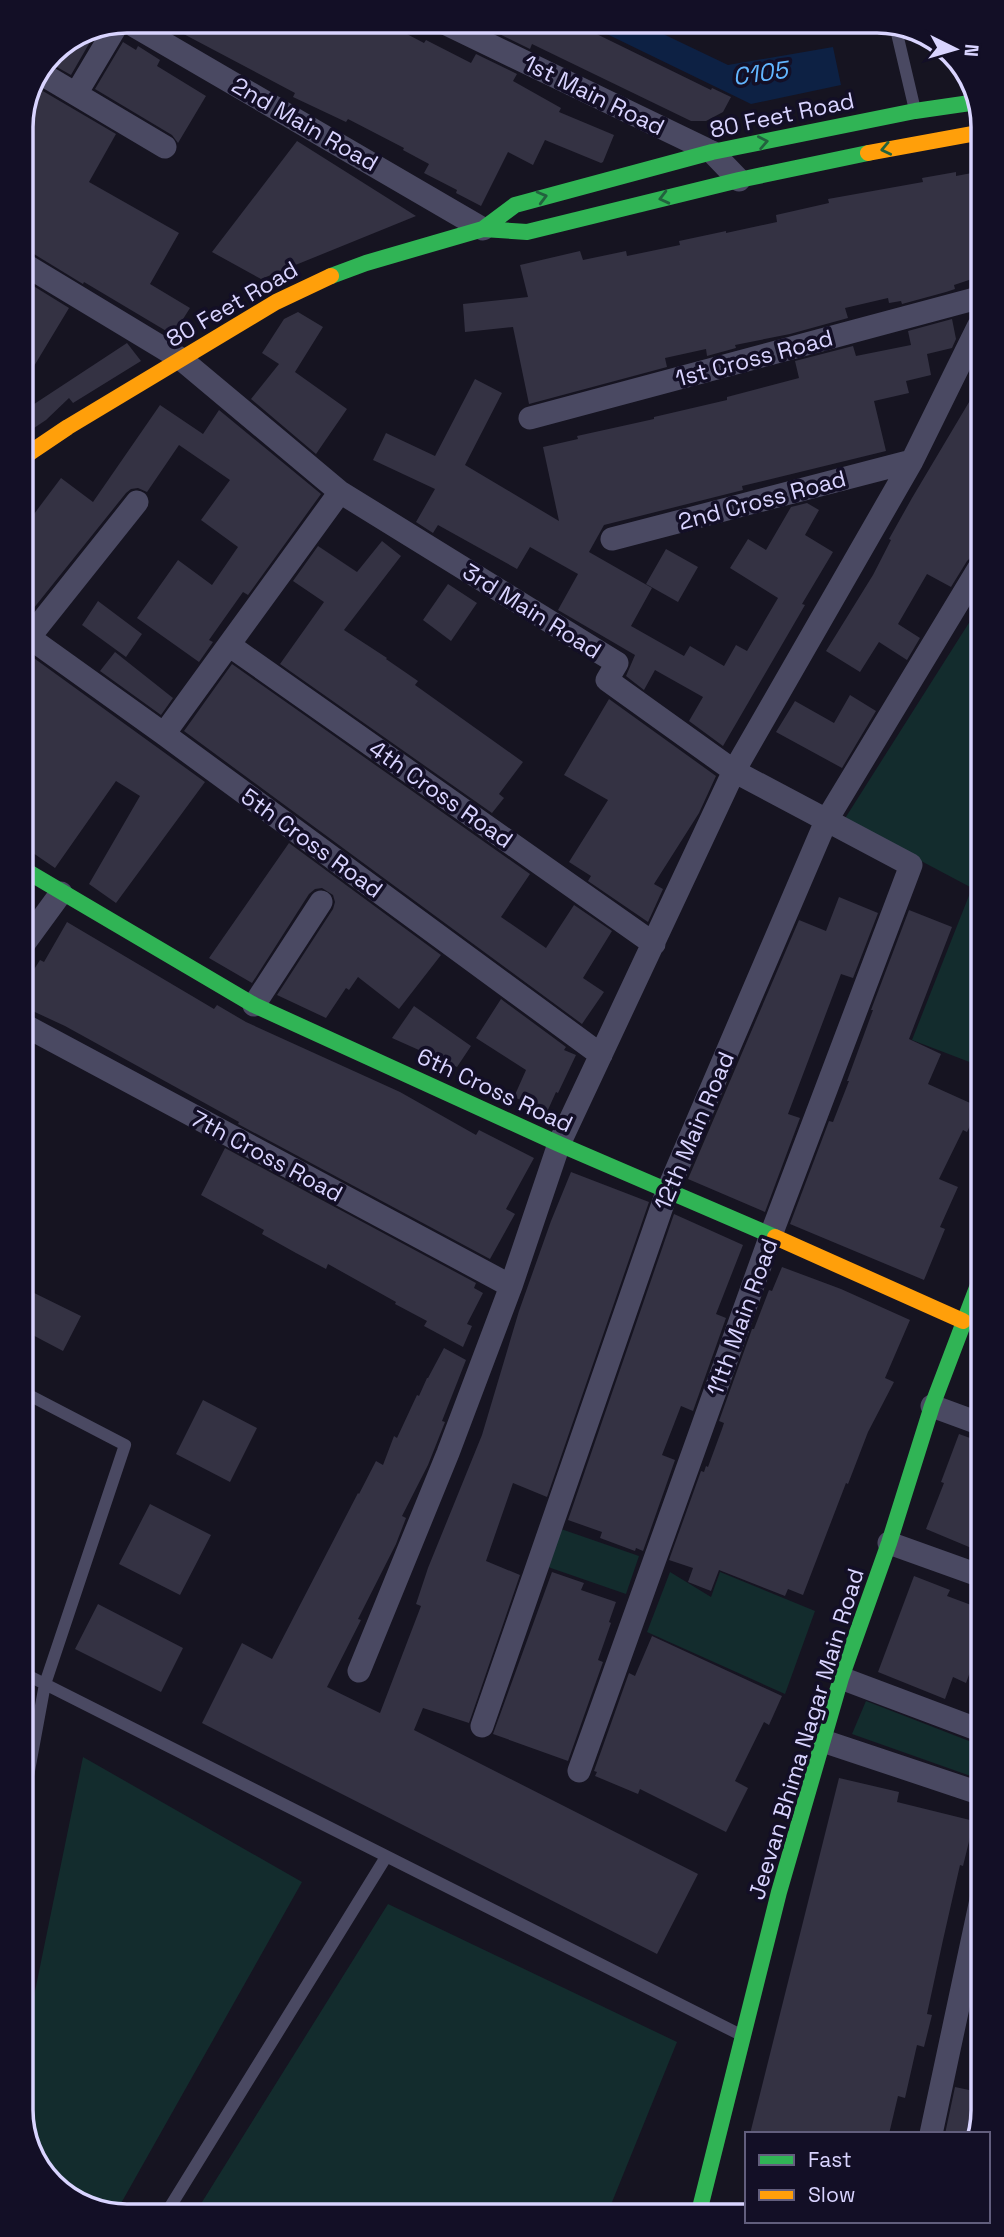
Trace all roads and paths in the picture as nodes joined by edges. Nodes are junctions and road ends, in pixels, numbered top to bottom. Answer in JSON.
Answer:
{"nodes":[{"id":1,"x":167,"y":33,"type":"edge"},
{"id":2,"x":465,"y":33,"type":"edge"},
{"id":3,"x":111,"y":35,"type":"edge"},
{"id":4,"x":898,"y":36,"type":"edge"},
{"id":5,"x":48,"y":78,"type":"edge"},
{"id":6,"x":76,"y":94,"type":"junction"},
{"id":7,"x":968,"y":106,"type":"edge"},
{"id":8,"x":919,"y":127,"type":"junction"},
{"id":9,"x":971,"y":132,"type":"edge"},
{"id":10,"x":165,"y":146,"type":"dead end"},
{"id":11,"x":712,"y":152,"type":"junction"},
{"id":12,"x":739,"y":180,"type":"junction"},
{"id":13,"x":483,"y":229,"type":"junction"},
{"id":14,"x":33,"y":270,"type":"edge"},
{"id":15,"x":971,"y":300,"type":"edge"},
{"id":16,"x":971,"y":341,"type":"edge"},
{"id":17,"x":181,"y":359,"type":"junction"},
{"id":18,"x":530,"y":418,"type":"dead end"},
{"id":19,"x":33,"y":450,"type":"edge"},
{"id":20,"x":912,"y":461,"type":"junction"},
{"id":21,"x":340,"y":492,"type":"junction"},
{"id":22,"x":137,"y":502,"type":"dead end"},
{"id":23,"x":612,"y":539,"type":"dead end"},
{"id":24,"x":971,"y":581,"type":"edge"},
{"id":25,"x":33,"y":627,"type":"edge"},
{"id":26,"x":33,"y":644,"type":"edge"},
{"id":27,"x":229,"y":645,"type":"junction"},
{"id":28,"x":164,"y":734,"type":"junction"},
{"id":29,"x":734,"y":771,"type":"junction"},
{"id":30,"x":826,"y":821,"type":"junction"},
{"id":31,"x":911,"y":865,"type":"joint"},
{"id":32,"x":33,"y":875,"type":"edge"},
{"id":33,"x":61,"y":893,"type":"junction"},
{"id":34,"x":321,"y":902,"type":"dead end"},
{"id":35,"x":33,"y":932,"type":"edge"},
{"id":36,"x":654,"y":944,"type":"junction"},
{"id":37,"x":254,"y":1005,"type":"junction"},
{"id":38,"x":33,"y":1030,"type":"edge"},
{"id":39,"x":601,"y":1055,"type":"junction"},
{"id":40,"x":559,"y":1144,"type":"junction"},
{"id":41,"x":667,"y":1192,"type":"junction"},
{"id":42,"x":771,"y":1235,"type":"junction"},
{"id":43,"x":510,"y":1286,"type":"junction"},
{"id":44,"x":971,"y":1301,"type":"edge"},
{"id":45,"x":963,"y":1321,"type":"junction"},
{"id":46,"x":33,"y":1397,"type":"edge"},
{"id":47,"x":932,"y":1406,"type":"junction"},
{"id":48,"x":971,"y":1420,"type":"edge"},
{"id":49,"x":889,"y":1544,"type":"junction"},
{"id":50,"x":971,"y":1573,"type":"edge"},
{"id":51,"x":359,"y":1671,"type":"dead end"},
{"id":52,"x":33,"y":1678,"type":"edge"},
{"id":53,"x":841,"y":1678,"type":"junction"},
{"id":54,"x":45,"y":1684,"type":"junction"},
{"id":55,"x":482,"y":1726,"type":"dead end"},
{"id":56,"x":971,"y":1727,"type":"edge"},
{"id":57,"x":823,"y":1741,"type":"junction"},
{"id":58,"x":33,"y":1749,"type":"edge"},
{"id":59,"x":579,"y":1771,"type":"dead end"},
{"id":60,"x":971,"y":1790,"type":"edge"},
{"id":61,"x":386,"y":1857,"type":"junction"},
{"id":62,"x":971,"y":1947,"type":"edge"},
{"id":63,"x":743,"y":2036,"type":"junction"},
{"id":64,"x":931,"y":2132,"type":"edge"},
{"id":65,"x":172,"y":2204,"type":"edge"},
{"id":66,"x":701,"y":2204,"type":"edge"}],
"edges":[{"from":1,"to":13,"type":"street","name":"2nd Main Road"},
{"from":2,"to":11,"type":"street","name":"1st Main Road"},
{"from":3,"to":6,"type":"street"},
{"from":4,"to":8,"type":"lane"},
{"from":5,"to":6,"type":"street"},
{"from":6,"to":10,"type":"street"},
{"from":7,"to":8,"type":"street","name":"80 Feet Road"},
{"from":8,"to":9,"type":"street","name":"80 Feet Road"},
{"from":11,"to":8,"type":"street","name":"80 Feet Road","one_way":true},
{"from":8,"to":12,"type":"street","name":"80 Feet Road","one_way":true},
{"from":11,"to":12,"type":"street","name":"1st Main Road"},
{"from":13,"to":11,"type":"street","name":"80 Feet Road","one_way":true},
{"from":12,"to":13,"type":"street","name":"80 Feet Road","one_way":true},
{"from":13,"to":17,"type":"street","name":"80 Feet Road"},
{"from":14,"to":17,"type":"street","name":"3rd Main Road"},
{"from":15,"to":18,"type":"street","name":"1st Cross Road"},
{"from":16,"to":20,"type":"street"},
{"from":17,"to":19,"type":"street","name":"80 Feet Road"},
{"from":17,"to":21,"type":"street","name":"3rd Main Road"},
{"from":20,"to":23,"type":"street","name":"2nd Cross Road"},
{"from":20,"to":29,"type":"street"},
{"from":21,"to":27,"type":"street"},
{"from":21,"to":29,"type":"street","name":"3rd Main Road"},
{"from":22,"to":25,"type":"street"},
{"from":24,"to":30,"type":"street","name":"12th Main Road"},
{"from":26,"to":28,"type":"street","name":"5th Cross Road"},
{"from":27,"to":28,"type":"street"},
{"from":27,"to":36,"type":"street","name":"4th Cross Road"},
{"from":28,"to":39,"type":"street","name":"5th Cross Road"},
{"from":29,"to":30,"type":"street","name":"3rd Main Road"},
{"from":29,"to":36,"type":"street"},
{"from":30,"to":31,"type":"street","name":"3rd Main Road"},
{"from":30,"to":41,"type":"street","name":"12th Main Road"},
{"from":31,"to":42,"type":"street","name":"11th Main Road"},
{"from":32,"to":33,"type":"street","name":"6th Cross Road"},
{"from":33,"to":35,"type":"street"},
{"from":33,"to":37,"type":"street","name":"6th Cross Road"},
{"from":34,"to":37,"type":"street"},
{"from":36,"to":39,"type":"street"},
{"from":37,"to":40,"type":"street","name":"6th Cross Road"},
{"from":38,"to":43,"type":"street","name":"7th Cross Road"},
{"from":39,"to":40,"type":"street"},
{"from":40,"to":41,"type":"street","name":"6th Cross Road"},
{"from":40,"to":43,"type":"street"},
{"from":41,"to":42,"type":"street","name":"6th Cross Road"},
{"from":41,"to":55,"type":"street","name":"12th Main Road"},
{"from":42,"to":45,"type":"street","name":"6th Cross Road"},
{"from":42,"to":59,"type":"street","name":"11th Main Road"},
{"from":43,"to":51,"type":"street"},
{"from":44,"to":45,"type":"street","name":"Jeevan Bhima Nagar Main Road"},
{"from":45,"to":47,"type":"street","name":"Jeevan Bhima Nagar Main Road"},
{"from":46,"to":54,"type":"lane"},
{"from":47,"to":48,"type":"street"},
{"from":47,"to":49,"type":"street","name":"Jeevan Bhima Nagar Main Road"},
{"from":49,"to":50,"type":"street"},
{"from":49,"to":53,"type":"street","name":"Jeevan Bhima Nagar Main Road"},
{"from":52,"to":54,"type":"lane"},
{"from":53,"to":56,"type":"street"},
{"from":53,"to":57,"type":"street","name":"Jeevan Bhima Nagar Main Road"},
{"from":54,"to":58,"type":"lane"},
{"from":54,"to":61,"type":"lane"},
{"from":57,"to":60,"type":"street"},
{"from":57,"to":63,"type":"street","name":"Jeevan Bhima Nagar Main Road"},
{"from":61,"to":63,"type":"lane"},
{"from":61,"to":65,"type":"lane"},
{"from":62,"to":64,"type":"street"},
{"from":63,"to":66,"type":"street","name":"Jeevan Bhima Nagar Main Road"}]}
